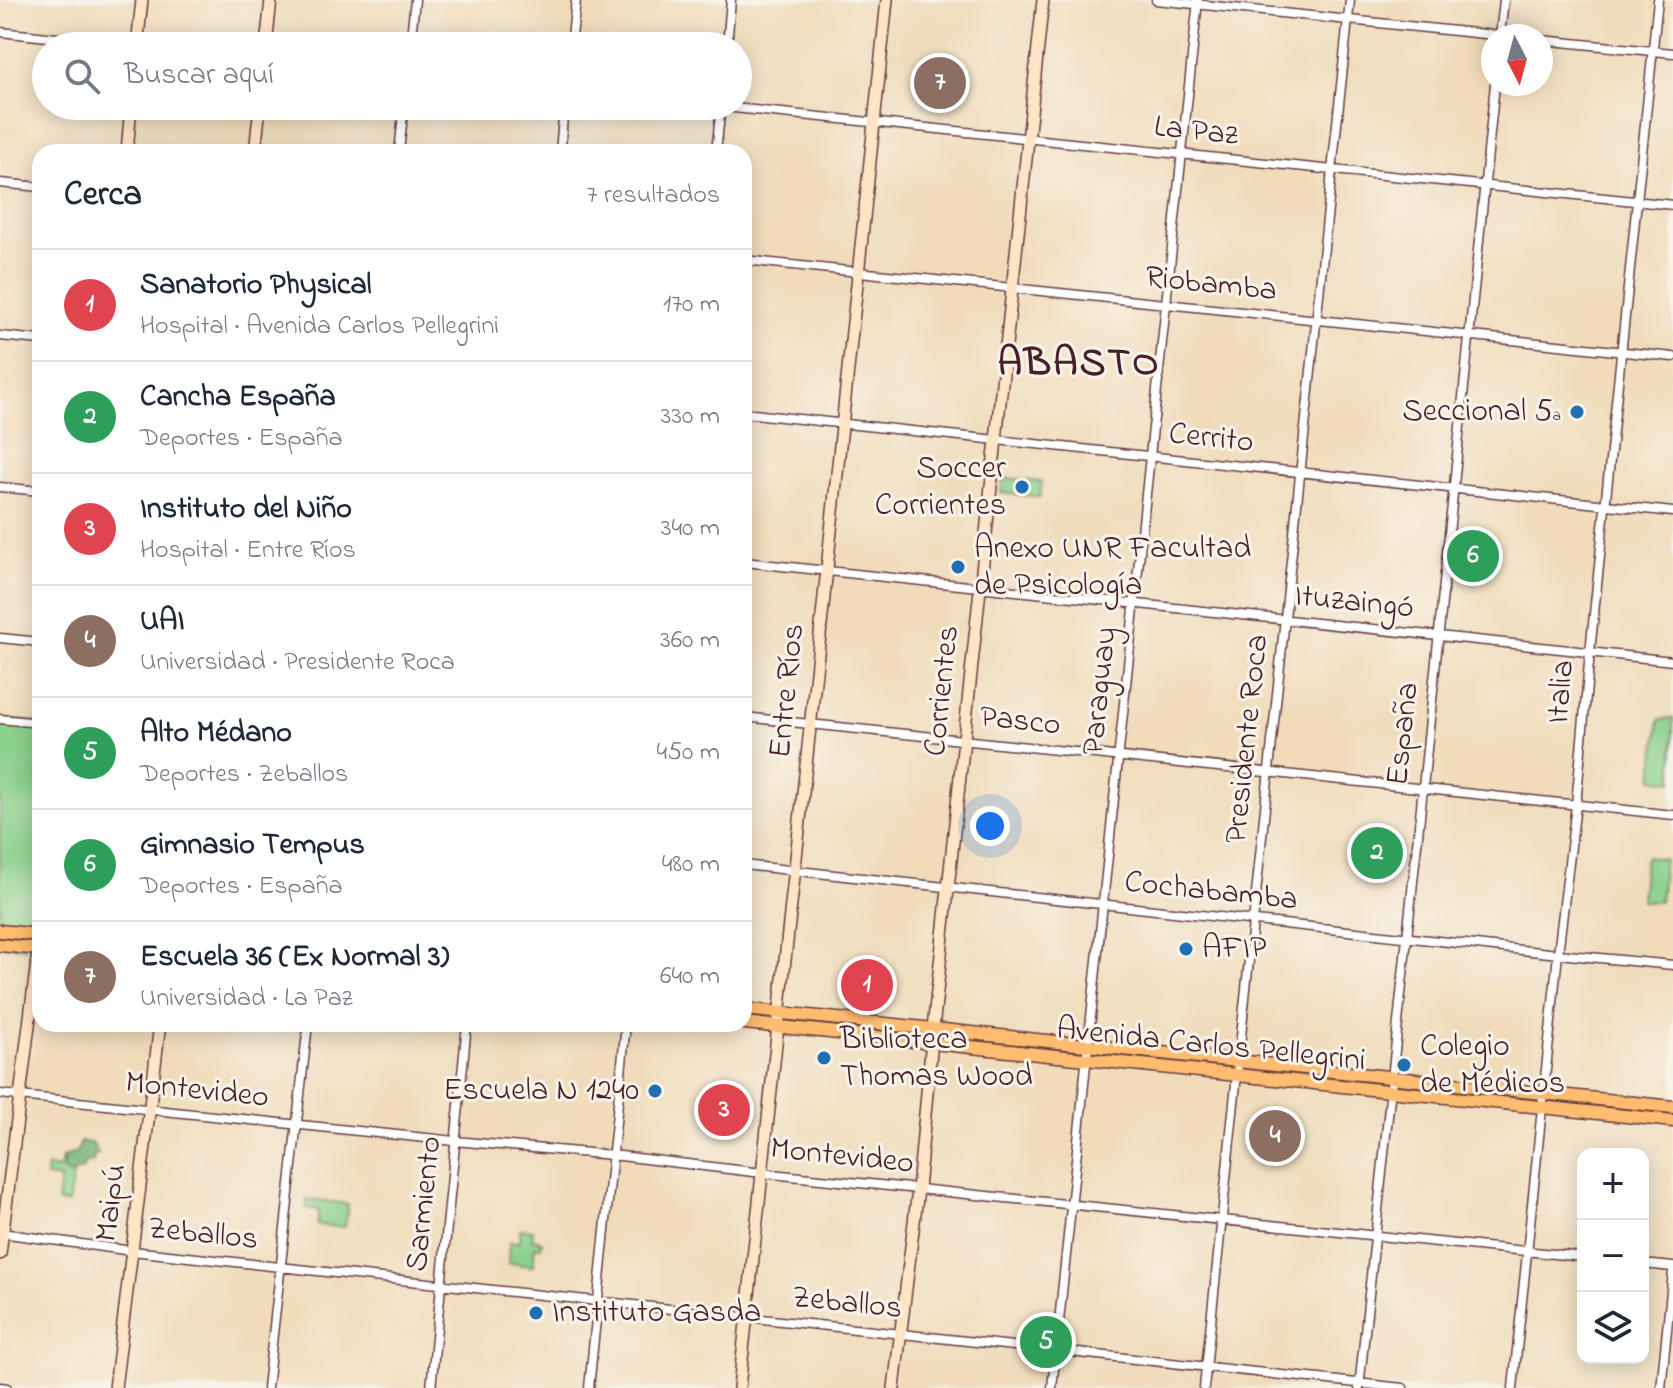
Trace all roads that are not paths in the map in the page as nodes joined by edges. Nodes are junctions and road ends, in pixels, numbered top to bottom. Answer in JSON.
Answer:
{"nodes":[{"id":1,"x":142,"y":0,"type":"edge"},
{"id":2,"x":271,"y":0,"type":"edge"},
{"id":3,"x":415,"y":0,"type":"edge"},
{"id":4,"x":576,"y":0,"type":"edge"},
{"id":5,"x":731,"y":0,"type":"edge"},
{"id":6,"x":887,"y":0,"type":"edge"},
{"id":7,"x":1043,"y":0,"type":"edge"},
{"id":8,"x":1156,"y":0,"type":"edge"},
{"id":9,"x":1350,"y":0,"type":"edge"},
{"id":10,"x":1504,"y":0,"type":"edge"},
{"id":11,"x":1658,"y":0,"type":"edge"},
{"id":12,"x":1198,"y":2,"type":"edge"},
{"id":13,"x":1348,"y":20,"type":"junction"},
{"id":14,"x":1502,"y":24,"type":"edge"},
{"id":15,"x":0,"y":32,"type":"edge"},
{"id":16,"x":137,"y":32,"type":"edge"},
{"id":17,"x":268,"y":32,"type":"edge"},
{"id":18,"x":412,"y":32,"type":"edge"},
{"id":19,"x":573,"y":32,"type":"edge"},
{"id":20,"x":728,"y":32,"type":"edge"},
{"id":21,"x":1481,"y":34,"type":"edge"},
{"id":22,"x":32,"y":35,"type":"edge"},
{"id":23,"x":1553,"y":41,"type":"edge"},
{"id":24,"x":1653,"y":51,"type":"junction"},
{"id":25,"x":1673,"y":53,"type":"edge"},
{"id":26,"x":1494,"y":96,"type":"edge"},
{"id":27,"x":752,"y":109,"type":"edge"},
{"id":28,"x":130,"y":120,"type":"edge"},
{"id":29,"x":258,"y":120,"type":"edge"},
{"id":30,"x":402,"y":120,"type":"edge"},
{"id":31,"x":563,"y":120,"type":"edge"},
{"id":32,"x":719,"y":120,"type":"edge"},
{"id":33,"x":874,"y":123,"type":"junction"},
{"id":34,"x":1029,"y":139,"type":"junction"},
{"id":35,"x":128,"y":144,"type":"edge"},
{"id":36,"x":256,"y":144,"type":"edge"},
{"id":37,"x":400,"y":144,"type":"edge"},
{"id":38,"x":561,"y":144,"type":"edge"},
{"id":39,"x":717,"y":144,"type":"edge"},
{"id":40,"x":1182,"y":154,"type":"junction"},
{"id":41,"x":1333,"y":170,"type":"junction"},
{"id":42,"x":0,"y":183,"type":"edge"},
{"id":43,"x":32,"y":186,"type":"edge"},
{"id":44,"x":1484,"y":186,"type":"junction"},
{"id":45,"x":1637,"y":201,"type":"junction"},
{"id":46,"x":1673,"y":205,"type":"edge"},
{"id":47,"x":752,"y":261,"type":"edge"},
{"id":48,"x":858,"y":272,"type":"junction"},
{"id":49,"x":1012,"y":288,"type":"junction"},
{"id":50,"x":1166,"y":304,"type":"junction"},
{"id":51,"x":1317,"y":320,"type":"junction"},
{"id":52,"x":0,"y":336,"type":"edge"},
{"id":53,"x":1469,"y":336,"type":"junction"},
{"id":54,"x":32,"y":339,"type":"edge"},
{"id":55,"x":1621,"y":352,"type":"junction"},
{"id":56,"x":1673,"y":357,"type":"edge"},
{"id":57,"x":752,"y":414,"type":"edge"},
{"id":58,"x":842,"y":424,"type":"junction"},
{"id":59,"x":996,"y":440,"type":"junction"},
{"id":60,"x":1150,"y":456,"type":"junction"},
{"id":61,"x":1301,"y":472,"type":"junction"},
{"id":62,"x":0,"y":487,"type":"edge"},
{"id":63,"x":1453,"y":488,"type":"junction"},
{"id":64,"x":32,"y":490,"type":"edge"},
{"id":65,"x":1605,"y":505,"type":"junction"},
{"id":66,"x":1673,"y":512,"type":"edge"},
{"id":67,"x":752,"y":563,"type":"edge"},
{"id":68,"x":826,"y":571,"type":"junction"},
{"id":69,"x":980,"y":588,"type":"junction"},
{"id":70,"x":1135,"y":603,"type":"junction"},
{"id":71,"x":1285,"y":620,"type":"junction"},
{"id":72,"x":1438,"y":636,"type":"junction"},
{"id":73,"x":0,"y":638,"type":"edge"},
{"id":74,"x":32,"y":641,"type":"edge"},
{"id":75,"x":1590,"y":652,"type":"junction"},
{"id":76,"x":1673,"y":653,"type":"edge"},
{"id":77,"x":1673,"y":661,"type":"edge"},
{"id":78,"x":752,"y":718,"type":"edge"},
{"id":79,"x":0,"y":719,"type":"edge"},
{"id":80,"x":32,"y":722,"type":"edge"},
{"id":81,"x":812,"y":724,"type":"junction"},
{"id":82,"x":964,"y":740,"type":"junction"},
{"id":83,"x":1119,"y":756,"type":"junction"},
{"id":84,"x":1269,"y":772,"type":"junction"},
{"id":85,"x":1423,"y":788,"type":"junction"},
{"id":86,"x":1576,"y":805,"type":"junction"},
{"id":87,"x":1673,"y":815,"type":"edge"},
{"id":88,"x":752,"y":866,"type":"edge"},
{"id":89,"x":795,"y":871,"type":"junction"},
{"id":90,"x":948,"y":888,"type":"junction"},
{"id":91,"x":1103,"y":905,"type":"junction"},
{"id":92,"x":1253,"y":921,"type":"junction"},
{"id":93,"x":0,"y":931,"type":"edge"},
{"id":94,"x":1406,"y":937,"type":"junction"},
{"id":95,"x":32,"y":941,"type":"edge"},
{"id":96,"x":32,"y":943,"type":"edge"},
{"id":97,"x":0,"y":945,"type":"edge"},
{"id":98,"x":1558,"y":954,"type":"junction"},
{"id":99,"x":1673,"y":965,"type":"edge"},
{"id":100,"x":32,"y":1004,"type":"edge"},
{"id":101,"x":752,"y":1010,"type":"edge"},
{"id":102,"x":779,"y":1013,"type":"junction"},
{"id":103,"x":752,"y":1024,"type":"edge"},
{"id":104,"x":778,"y":1027,"type":"junction"},
{"id":105,"x":933,"y":1029,"type":"junction"},
{"id":106,"x":159,"y":1032,"type":"edge"},
{"id":107,"x":307,"y":1032,"type":"edge"},
{"id":108,"x":466,"y":1032,"type":"edge"},
{"id":109,"x":625,"y":1032,"type":"edge"},
{"id":110,"x":932,"y":1043,"type":"junction"},
{"id":111,"x":1088,"y":1046,"type":"junction"},
{"id":112,"x":1087,"y":1059,"type":"junction"},
{"id":113,"x":1238,"y":1061,"type":"junction"},
{"id":114,"x":1237,"y":1075,"type":"junction"},
{"id":115,"x":1391,"y":1077,"type":"junction"},
{"id":116,"x":1390,"y":1091,"type":"junction"},
{"id":117,"x":1544,"y":1093,"type":"junction"},
{"id":118,"x":0,"y":1094,"type":"edge"},
{"id":119,"x":20,"y":1096,"type":"junction"},
{"id":120,"x":1542,"y":1107,"type":"junction"},
{"id":121,"x":1673,"y":1107,"type":"edge"},
{"id":122,"x":150,"y":1110,"type":"junction"},
{"id":123,"x":1673,"y":1121,"type":"edge"},
{"id":124,"x":297,"y":1125,"type":"junction"},
{"id":125,"x":455,"y":1141,"type":"junction"},
{"id":126,"x":612,"y":1155,"type":"junction"},
{"id":127,"x":762,"y":1173,"type":"junction"},
{"id":128,"x":918,"y":1189,"type":"junction"},
{"id":129,"x":1071,"y":1205,"type":"junction"},
{"id":130,"x":1222,"y":1220,"type":"junction"},
{"id":131,"x":1,"y":1233,"type":"edge"},
{"id":132,"x":1374,"y":1236,"type":"junction"},
{"id":133,"x":132,"y":1251,"type":"junction"},
{"id":134,"x":1527,"y":1252,"type":"junction"},
{"id":135,"x":0,"y":1254,"type":"edge"},
{"id":136,"x":1577,"y":1256,"type":"edge"},
{"id":137,"x":1649,"y":1265,"type":"edge"},
{"id":138,"x":281,"y":1267,"type":"junction"},
{"id":139,"x":1673,"y":1269,"type":"edge"},
{"id":140,"x":441,"y":1284,"type":"junction"},
{"id":141,"x":597,"y":1301,"type":"junction"},
{"id":142,"x":747,"y":1317,"type":"junction"},
{"id":143,"x":900,"y":1334,"type":"junction"},
{"id":144,"x":1056,"y":1351,"type":"junction"},
{"id":145,"x":1206,"y":1367,"type":"junction"},
{"id":146,"x":1359,"y":1386,"type":"edge"},
{"id":147,"x":0,"y":1387,"type":"edge"},
{"id":148,"x":7,"y":1388,"type":"edge"},
{"id":149,"x":115,"y":1388,"type":"edge"},
{"id":150,"x":267,"y":1388,"type":"edge"},
{"id":151,"x":431,"y":1388,"type":"edge"},
{"id":152,"x":589,"y":1388,"type":"edge"},
{"id":153,"x":739,"y":1388,"type":"edge"},
{"id":154,"x":894,"y":1388,"type":"edge"},
{"id":155,"x":1052,"y":1388,"type":"edge"},
{"id":156,"x":1204,"y":1388,"type":"edge"},
{"id":157,"x":1403,"y":1388,"type":"edge"},
{"id":158,"x":1513,"y":1388,"type":"edge"},
{"id":159,"x":1661,"y":1388,"type":"edge"}],
"edges":[{"from":1,"to":16,"type":"main road"},
{"from":2,"to":17,"type":"main road"},
{"from":3,"to":18,"type":"street"},
{"from":4,"to":19,"type":"street"},
{"from":5,"to":20,"type":"street"},
{"from":6,"to":33,"type":"main road","name":"Entre Ríos"},
{"from":7,"to":34,"type":"main road","name":"Corrientes"},
{"from":8,"to":12,"type":"street"},
{"from":9,"to":13,"type":"street","name":"Presidente Roca"},
{"from":10,"to":14,"type":"street"},
{"from":11,"to":24,"type":"street","name":"Italia"},
{"from":12,"to":13,"type":"street"},
{"from":12,"to":40,"type":"street","name":"Paraguay"},
{"from":13,"to":21,"type":"street"},
{"from":13,"to":41,"type":"street","name":"Presidente Roca"},
{"from":15,"to":22,"type":"street"},
{"from":23,"to":24,"type":"street"},
{"from":24,"to":25,"type":"street"},
{"from":24,"to":45,"type":"street","name":"Italia"},
{"from":26,"to":44,"type":"street","name":"España"},
{"from":27,"to":33,"type":"street","name":"La Paz"},
{"from":28,"to":35,"type":"main road"},
{"from":29,"to":36,"type":"main road"},
{"from":30,"to":37,"type":"street"},
{"from":31,"to":38,"type":"street"},
{"from":32,"to":39,"type":"street"},
{"from":33,"to":34,"type":"street","name":"La Paz"},
{"from":33,"to":48,"type":"main road","name":"Entre Ríos"},
{"from":34,"to":40,"type":"street","name":"La Paz"},
{"from":34,"to":49,"type":"main road","name":"Corrientes"},
{"from":40,"to":41,"type":"street","name":"La Paz"},
{"from":40,"to":50,"type":"street","name":"Paraguay"},
{"from":41,"to":44,"type":"street","name":"La Paz"},
{"from":41,"to":51,"type":"street","name":"Presidente Roca"},
{"from":42,"to":43,"type":"street"},
{"from":44,"to":45,"type":"street","name":"La Paz"},
{"from":44,"to":53,"type":"street","name":"España"},
{"from":45,"to":46,"type":"street","name":"La Paz"},
{"from":45,"to":55,"type":"street","name":"Italia"},
{"from":47,"to":48,"type":"street","name":"Riobamba"},
{"from":48,"to":49,"type":"street","name":"Riobamba"},
{"from":48,"to":58,"type":"main road","name":"Entre Ríos"},
{"from":49,"to":50,"type":"street","name":"Riobamba"},
{"from":49,"to":59,"type":"main road","name":"Corrientes"},
{"from":50,"to":51,"type":"street","name":"Riobamba"},
{"from":50,"to":60,"type":"street","name":"Paraguay"},
{"from":51,"to":53,"type":"street","name":"Riobamba"},
{"from":51,"to":61,"type":"street","name":"Presidente Roca"},
{"from":52,"to":54,"type":"street"},
{"from":53,"to":55,"type":"street","name":"Riobamba"},
{"from":53,"to":63,"type":"street","name":"España"},
{"from":55,"to":56,"type":"street","name":"Riobamba"},
{"from":55,"to":65,"type":"street","name":"Italia"},
{"from":57,"to":58,"type":"street","name":"Cerrito"},
{"from":58,"to":59,"type":"street","name":"Cerrito"},
{"from":58,"to":68,"type":"main road","name":"Entre Ríos"},
{"from":59,"to":60,"type":"street","name":"Cerrito"},
{"from":59,"to":69,"type":"main road","name":"Corrientes"},
{"from":60,"to":61,"type":"street","name":"Cerrito"},
{"from":60,"to":70,"type":"street","name":"Paraguay"},
{"from":61,"to":63,"type":"street","name":"Cerrito"},
{"from":61,"to":71,"type":"street","name":"Presidente Roca"},
{"from":62,"to":64,"type":"street"},
{"from":63,"to":65,"type":"street","name":"Cerrito"},
{"from":63,"to":72,"type":"street","name":"España"},
{"from":65,"to":66,"type":"street","name":"Cerrito"},
{"from":65,"to":75,"type":"street","name":"Italia"},
{"from":67,"to":68,"type":"street","name":"Ituzaingó"},
{"from":68,"to":69,"type":"street","name":"Ituzaingó"},
{"from":68,"to":81,"type":"main road","name":"Entre Ríos"},
{"from":69,"to":70,"type":"street","name":"Ituzaingó"},
{"from":69,"to":82,"type":"main road","name":"Corrientes"},
{"from":70,"to":71,"type":"street","name":"Ituzaingó"},
{"from":70,"to":83,"type":"street","name":"Paraguay"},
{"from":71,"to":72,"type":"street","name":"Ituzaingó"},
{"from":71,"to":84,"type":"street","name":"Presidente Roca"},
{"from":72,"to":75,"type":"street","name":"Ituzaingó"},
{"from":72,"to":85,"type":"street","name":"España"},
{"from":73,"to":74,"type":"street"},
{"from":75,"to":77,"type":"street","name":"Ituzaingó"},
{"from":75,"to":86,"type":"street","name":"Italia"},
{"from":76,"to":77,"type":"street"},
{"from":78,"to":81,"type":"street","name":"Pasco"},
{"from":79,"to":80,"type":"street"},
{"from":81,"to":82,"type":"street","name":"Pasco"},
{"from":81,"to":89,"type":"main road","name":"Entre Ríos"},
{"from":82,"to":83,"type":"street","name":"Pasco"},
{"from":82,"to":90,"type":"main road","name":"Corrientes"},
{"from":83,"to":84,"type":"street","name":"Pasco"},
{"from":83,"to":91,"type":"street","name":"Paraguay"},
{"from":84,"to":85,"type":"street","name":"Pasco"},
{"from":84,"to":92,"type":"street","name":"Presidente Roca"},
{"from":85,"to":86,"type":"street","name":"Pasco"},
{"from":85,"to":94,"type":"street","name":"España"},
{"from":86,"to":87,"type":"street","name":"Pasco"},
{"from":86,"to":98,"type":"street","name":"Italia"},
{"from":88,"to":89,"type":"street","name":"Cochabamba"},
{"from":89,"to":90,"type":"street","name":"Cochabamba"},
{"from":89,"to":102,"type":"main road","name":"Entre Ríos"},
{"from":90,"to":91,"type":"street","name":"Cochabamba"},
{"from":90,"to":105,"type":"main road","name":"Corrientes"},
{"from":91,"to":92,"type":"street","name":"Cochabamba"},
{"from":91,"to":111,"type":"street","name":"Paraguay"},
{"from":92,"to":94,"type":"street","name":"Cochabamba"},
{"from":92,"to":113,"type":"street","name":"Presidente Roca"},
{"from":93,"to":95,"type":"main road"},
{"from":94,"to":98,"type":"street","name":"Cochabamba"},
{"from":94,"to":115,"type":"street","name":"España"},
{"from":96,"to":97,"type":"main road"},
{"from":98,"to":99,"type":"street","name":"Cochabamba"},
{"from":98,"to":117,"type":"street","name":"Italia"},
{"from":100,"to":119,"type":"main road"},
{"from":101,"to":102,"type":"main road","name":"Avenida Carlos Pellegrini"},
{"from":102,"to":104,"type":"main road","name":"Entre Ríos"},
{"from":102,"to":105,"type":"main road","name":"Avenida Carlos Pellegrini"},
{"from":103,"to":104,"type":"main road","name":"Avenida Carlos Pellegrini"},
{"from":104,"to":110,"type":"main road","name":"Avenida Carlos Pellegrini"},
{"from":104,"to":127,"type":"main road","name":"Entre Ríos"},
{"from":105,"to":110,"type":"main road","name":"Corrientes"},
{"from":105,"to":111,"type":"main road","name":"Avenida Carlos Pellegrini"},
{"from":106,"to":122,"type":"main road","name":"Maipú"},
{"from":107,"to":124,"type":"street"},
{"from":108,"to":125,"type":"street","name":"Sarmiento"},
{"from":109,"to":126,"type":"street"},
{"from":110,"to":112,"type":"main road","name":"Avenida Carlos Pellegrini"},
{"from":110,"to":128,"type":"main road","name":"Corrientes"},
{"from":111,"to":112,"type":"street","name":"Paraguay"},
{"from":111,"to":113,"type":"main road","name":"Avenida Carlos Pellegrini"},
{"from":112,"to":114,"type":"main road","name":"Avenida Carlos Pellegrini"},
{"from":112,"to":129,"type":"street","name":"Paraguay"},
{"from":113,"to":114,"type":"street","name":"Presidente Roca"},
{"from":113,"to":115,"type":"main road","name":"Avenida Carlos Pellegrini"},
{"from":114,"to":116,"type":"main road","name":"Avenida Carlos Pellegrini"},
{"from":114,"to":130,"type":"street","name":"Presidente Roca"},
{"from":115,"to":116,"type":"street","name":"España"},
{"from":115,"to":117,"type":"main road","name":"Avenida Carlos Pellegrini"},
{"from":116,"to":120,"type":"main road","name":"Avenida Carlos Pellegrini"},
{"from":116,"to":132,"type":"street","name":"España"},
{"from":117,"to":120,"type":"street","name":"Italia"},
{"from":117,"to":121,"type":"main road","name":"Avenida Carlos Pellegrini"},
{"from":118,"to":119,"type":"street","name":"Montevideo"},
{"from":119,"to":122,"type":"street","name":"Montevideo"},
{"from":119,"to":131,"type":"main road"},
{"from":120,"to":123,"type":"main road","name":"Avenida Carlos Pellegrini"},
{"from":120,"to":134,"type":"street","name":"Italia"},
{"from":122,"to":124,"type":"street","name":"Montevideo"},
{"from":122,"to":133,"type":"main road","name":"Maipú"},
{"from":124,"to":125,"type":"street","name":"Montevideo"},
{"from":124,"to":138,"type":"street"},
{"from":125,"to":126,"type":"street","name":"Montevideo"},
{"from":125,"to":140,"type":"street","name":"Sarmiento"},
{"from":126,"to":127,"type":"street","name":"Montevideo"},
{"from":126,"to":141,"type":"street"},
{"from":127,"to":128,"type":"street","name":"Montevideo"},
{"from":127,"to":142,"type":"main road","name":"Entre Ríos"},
{"from":128,"to":129,"type":"street","name":"Montevideo"},
{"from":128,"to":143,"type":"main road","name":"Corrientes"},
{"from":129,"to":130,"type":"street","name":"Montevideo"},
{"from":129,"to":144,"type":"street","name":"Paraguay"},
{"from":130,"to":132,"type":"street","name":"Montevideo"},
{"from":130,"to":145,"type":"street","name":"Presidente Roca"},
{"from":131,"to":133,"type":"street","name":"Zeballos"},
{"from":131,"to":135,"type":"main road"},
{"from":132,"to":134,"type":"street","name":"Montevideo"},
{"from":132,"to":146,"type":"street","name":"España"},
{"from":133,"to":138,"type":"street","name":"Zeballos"},
{"from":133,"to":149,"type":"main road","name":"Maipú"},
{"from":134,"to":136,"type":"street","name":"Montevideo"},
{"from":134,"to":158,"type":"street","name":"Italia"},
{"from":137,"to":139,"type":"street"},
{"from":138,"to":140,"type":"street","name":"Zeballos"},
{"from":138,"to":150,"type":"street"},
{"from":139,"to":159,"type":"street"},
{"from":140,"to":141,"type":"street","name":"Zeballos"},
{"from":140,"to":151,"type":"street","name":"Sarmiento"},
{"from":141,"to":142,"type":"street","name":"Zeballos"},
{"from":141,"to":152,"type":"street"},
{"from":142,"to":143,"type":"street","name":"Zeballos"},
{"from":142,"to":153,"type":"main road","name":"Entre Ríos"},
{"from":143,"to":144,"type":"street","name":"Zeballos"},
{"from":143,"to":154,"type":"main road","name":"Corrientes"},
{"from":144,"to":145,"type":"street","name":"Zeballos"},
{"from":144,"to":155,"type":"street","name":"Paraguay"},
{"from":145,"to":146,"type":"street","name":"Zeballos"},
{"from":145,"to":156,"type":"street","name":"Presidente Roca"},
{"from":146,"to":157,"type":"street","name":"Zeballos"},
{"from":147,"to":148,"type":"street"}]}
